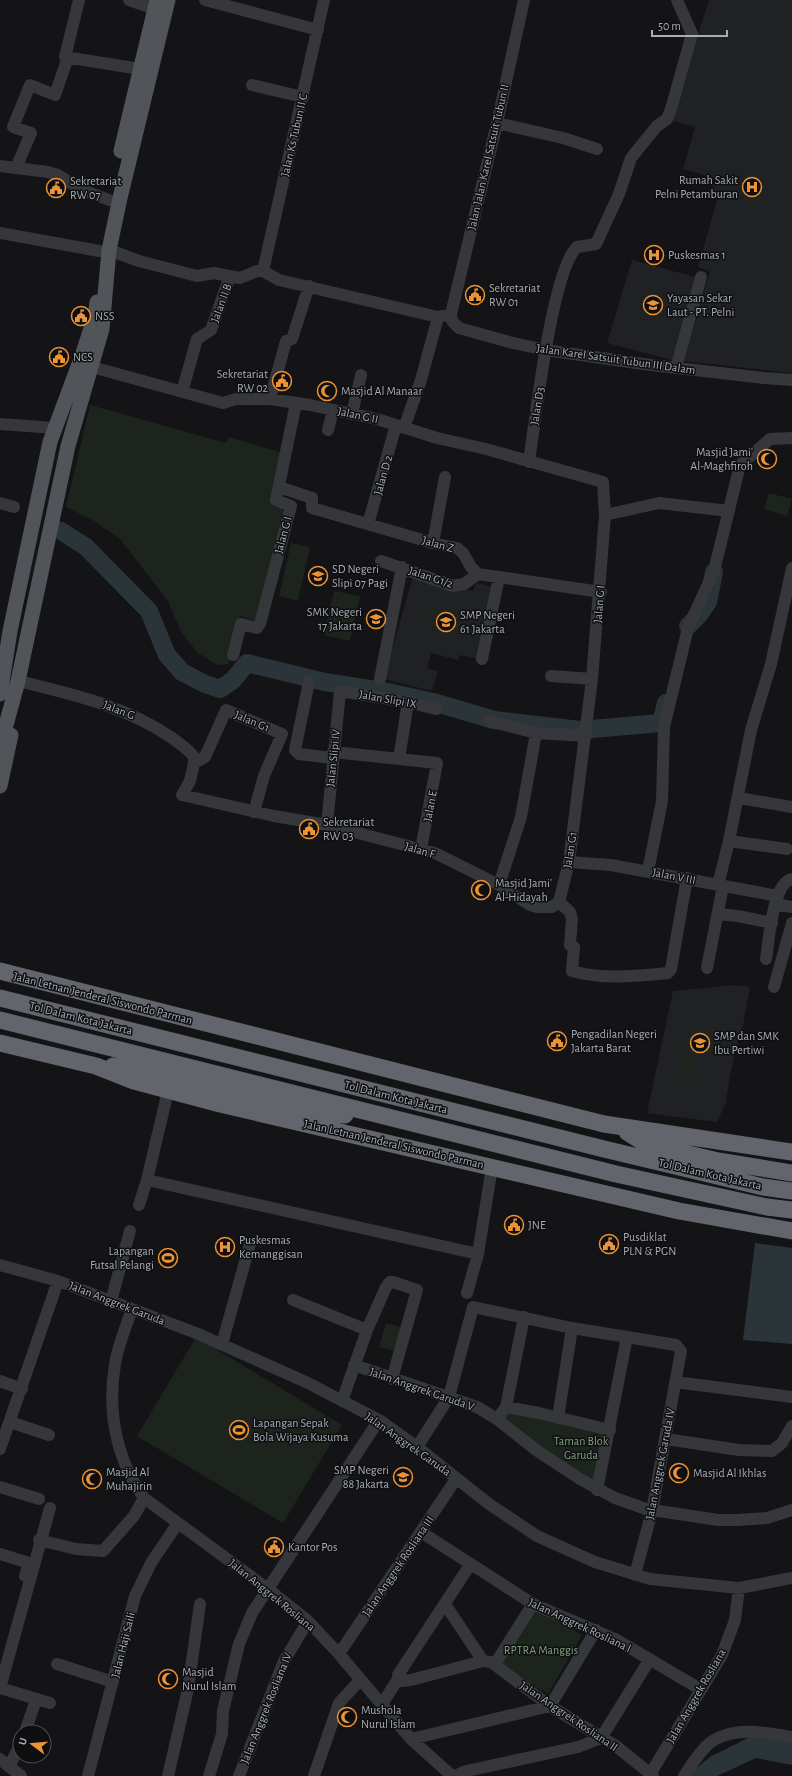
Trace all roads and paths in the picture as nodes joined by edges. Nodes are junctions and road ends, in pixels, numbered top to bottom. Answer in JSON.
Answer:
{"nodes":[{"id":1,"x":79,"y":0,"type":"edge"},
{"id":2,"x":129,"y":0,"type":"edge"},
{"id":3,"x":168,"y":0,"type":"edge"},
{"id":4,"x":205,"y":0,"type":"edge"},
{"id":5,"x":324,"y":0,"type":"edge"},
{"id":6,"x":524,"y":0,"type":"edge"},
{"id":7,"x":677,"y":0,"type":"edge"},
{"id":8,"x":156,"y":4,"type":"edge"},
{"id":9,"x":318,"y":30,"type":"junction"},
{"id":10,"x":68,"y":57,"type":"junction"},
{"id":11,"x":140,"y":69,"type":"junction"},
{"id":12,"x":252,"y":85,"type":"dead end"},
{"id":13,"x":303,"y":97,"type":"junction"},
{"id":14,"x":497,"y":123,"type":"junction"},
{"id":15,"x":597,"y":149,"type":"dead end"},
{"id":16,"x":0,"y":166,"type":"edge"},
{"id":17,"x":16,"y":168,"type":"junction"},
{"id":18,"x":109,"y":200,"type":"junction"},
{"id":19,"x":0,"y":234,"type":"edge"},
{"id":20,"x":104,"y":250,"type":"junction"},
{"id":21,"x":263,"y":271,"type":"junction"},
{"id":22,"x":230,"y":276,"type":"junction"},
{"id":23,"x":701,"y":277,"type":"dead end"},
{"id":24,"x":309,"y":286,"type":"junction"},
{"id":25,"x":451,"y":314,"type":"junction"},
{"id":26,"x":438,"y":317,"type":"junction"},
{"id":27,"x":546,"y":350,"type":"junction"},
{"id":28,"x":92,"y":367,"type":"junction"},
{"id":29,"x":676,"y":368,"type":"junction"},
{"id":30,"x":362,"y":375,"type":"dead end"},
{"id":31,"x":792,"y":380,"type":"edge"},
{"id":32,"x":182,"y":392,"type":"junction"},
{"id":33,"x":270,"y":399,"type":"junction"},
{"id":34,"x":296,"y":403,"type":"junction"},
{"id":35,"x":333,"y":410,"type":"junction"},
{"id":36,"x":352,"y":414,"type":"junction"},
{"id":37,"x":0,"y":424,"type":"edge"},
{"id":38,"x":400,"y":427,"type":"junction"},
{"id":39,"x":54,"y":428,"type":"junction"},
{"id":40,"x":328,"y":430,"type":"dead end"},
{"id":41,"x":792,"y":438,"type":"edge"},
{"id":42,"x":529,"y":462,"type":"junction"},
{"id":43,"x":445,"y":477,"type":"dead end"},
{"id":44,"x":598,"y":480,"type":"joint"},
{"id":45,"x":279,"y":487,"type":"junction"},
{"id":46,"x":0,"y":503,"type":"edge"},
{"id":47,"x":14,"y":507,"type":"dead end"},
{"id":48,"x":729,"y":511,"type":"junction"},
{"id":49,"x":605,"y":515,"type":"junction"},
{"id":50,"x":368,"y":524,"type":"junction"},
{"id":51,"x":432,"y":543,"type":"junction"},
{"id":52,"x":381,"y":561,"type":"dead end"},
{"id":53,"x":402,"y":567,"type":"junction"},
{"id":54,"x":792,"y":568,"type":"edge"},
{"id":55,"x":478,"y":574,"type":"junction"},
{"id":56,"x":499,"y":576,"type":"junction"},
{"id":57,"x":600,"y":592,"type":"junction"},
{"id":58,"x":5,"y":634,"type":"edge"},
{"id":59,"x":233,"y":655,"type":"dead end"},
{"id":60,"x":482,"y":659,"type":"dead end"},
{"id":61,"x":2,"y":668,"type":"edge"},
{"id":62,"x":551,"y":676,"type":"dead end"},
{"id":63,"x":380,"y":678,"type":"dead end"},
{"id":64,"x":592,"y":679,"type":"junction"},
{"id":65,"x":309,"y":682,"type":"dead end"},
{"id":66,"x":21,"y":685,"type":"junction"},
{"id":67,"x":340,"y":691,"type":"joint"},
{"id":68,"x":0,"y":694,"type":"edge"},
{"id":69,"x":408,"y":702,"type":"junction"},
{"id":70,"x":436,"y":709,"type":"dead end"},
{"id":71,"x":489,"y":721,"type":"dead end"},
{"id":72,"x":586,"y":732,"type":"junction"},
{"id":73,"x":536,"y":733,"type":"junction"},
{"id":74,"x":0,"y":747,"type":"edge"},
{"id":75,"x":333,"y":755,"type":"junction"},
{"id":76,"x":399,"y":759,"type":"junction"},
{"id":77,"x":194,"y":761,"type":"junction"},
{"id":78,"x":0,"y":786,"type":"edge"},
{"id":79,"x":738,"y":798,"type":"junction"},
{"id":80,"x":792,"y":806,"type":"edge"},
{"id":81,"x":254,"y":812,"type":"junction"},
{"id":82,"x":327,"y":825,"type":"junction"},
{"id":83,"x":729,"y":841,"type":"junction"},
{"id":84,"x":421,"y":849,"type":"junction"},
{"id":85,"x":787,"y":849,"type":"dead end"},
{"id":86,"x":569,"y":862,"type":"junction"},
{"id":87,"x":648,"y":871,"type":"junction"},
{"id":88,"x":687,"y":878,"type":"junction"},
{"id":89,"x":792,"y":879,"type":"edge"},
{"id":90,"x":500,"y":885,"type":"junction"},
{"id":91,"x":720,"y":885,"type":"junction"},
{"id":92,"x":777,"y":900,"type":"junction"},
{"id":93,"x":559,"y":902,"type":"junction"},
{"id":94,"x":792,"y":907,"type":"edge"},
{"id":95,"x":718,"y":914,"type":"junction"},
{"id":96,"x":772,"y":923,"type":"junction"},
{"id":97,"x":792,"y":923,"type":"edge"},
{"id":98,"x":770,"y":941,"type":"junction"},
{"id":99,"x":789,"y":946,"type":"edge"},
{"id":100,"x":766,"y":960,"type":"dead end"},
{"id":101,"x":706,"y":968,"type":"dead end"},
{"id":102,"x":0,"y":971,"type":"edge"},
{"id":103,"x":774,"y":987,"type":"dead end"},
{"id":104,"x":0,"y":998,"type":"edge"},
{"id":105,"x":0,"y":1020,"type":"edge"},
{"id":106,"x":0,"y":1043,"type":"edge"},
{"id":107,"x":96,"y":1066,"type":"junction"},
{"id":108,"x":168,"y":1091,"type":"junction"},
{"id":109,"x":365,"y":1112,"type":"junction"},
{"id":110,"x":622,"y":1128,"type":"junction"},
{"id":111,"x":792,"y":1152,"type":"edge"},
{"id":112,"x":492,"y":1166,"type":"junction"},
{"id":113,"x":792,"y":1173,"type":"edge"},
{"id":114,"x":147,"y":1180,"type":"junction"},
{"id":115,"x":792,"y":1191,"type":"edge"},
{"id":116,"x":138,"y":1205,"type":"dead end"},
{"id":117,"x":792,"y":1210,"type":"edge"},
{"id":118,"x":130,"y":1231,"type":"dead end"},
{"id":119,"x":792,"y":1231,"type":"edge"},
{"id":120,"x":250,"y":1244,"type":"dead end"},
{"id":121,"x":478,"y":1254,"type":"junction"},
{"id":122,"x":0,"y":1264,"type":"edge"},
{"id":123,"x":58,"y":1281,"type":"junction"},
{"id":124,"x":467,"y":1293,"type":"dead end"},
{"id":125,"x":293,"y":1300,"type":"dead end"},
{"id":126,"x":111,"y":1301,"type":"junction"},
{"id":127,"x":132,"y":1309,"type":"junction"},
{"id":128,"x":524,"y":1317,"type":"junction"},
{"id":129,"x":572,"y":1328,"type":"junction"},
{"id":130,"x":367,"y":1330,"type":"junction"},
{"id":131,"x":627,"y":1337,"type":"junction"},
{"id":132,"x":222,"y":1344,"type":"junction"},
{"id":133,"x":354,"y":1365,"type":"junction"},
{"id":134,"x":392,"y":1379,"type":"junction"},
{"id":135,"x":0,"y":1381,"type":"edge"},
{"id":136,"x":675,"y":1382,"type":"junction"},
{"id":137,"x":22,"y":1389,"type":"junction"},
{"id":138,"x":449,"y":1397,"type":"junction"},
{"id":139,"x":792,"y":1397,"type":"edge"},
{"id":140,"x":342,"y":1401,"type":"junction"},
{"id":141,"x":506,"y":1408,"type":"junction"},
{"id":142,"x":558,"y":1418,"type":"junction"},
{"id":143,"x":497,"y":1419,"type":"junction"},
{"id":144,"x":379,"y":1420,"type":"junction"},
{"id":145,"x":10,"y":1422,"type":"junction"},
{"id":146,"x":792,"y":1426,"type":"edge"},
{"id":147,"x":610,"y":1430,"type":"junction"},
{"id":148,"x":49,"y":1436,"type":"dead end"},
{"id":149,"x":666,"y":1439,"type":"junction"},
{"id":150,"x":417,"y":1447,"type":"junction"},
{"id":151,"x":0,"y":1449,"type":"edge"},
{"id":152,"x":456,"y":1479,"type":"junction"},
{"id":153,"x":0,"y":1487,"type":"edge"},
{"id":154,"x":597,"y":1490,"type":"junction"},
{"id":155,"x":144,"y":1498,"type":"junction"},
{"id":156,"x":39,"y":1499,"type":"dead end"},
{"id":157,"x":50,"y":1508,"type":"dead end"},
{"id":158,"x":792,"y":1510,"type":"edge"},
{"id":159,"x":652,"y":1511,"type":"junction"},
{"id":160,"x":178,"y":1522,"type":"junction"},
{"id":161,"x":421,"y":1532,"type":"junction"},
{"id":162,"x":39,"y":1540,"type":"junction"},
{"id":163,"x":0,"y":1554,"type":"edge"},
{"id":164,"x":470,"y":1565,"type":"junction"},
{"id":165,"x":635,"y":1575,"type":"junction"},
{"id":166,"x":792,"y":1578,"type":"edge"},
{"id":167,"x":739,"y":1588,"type":"junction"},
{"id":168,"x":268,"y":1589,"type":"junction"},
{"id":169,"x":200,"y":1604,"type":"dead end"},
{"id":170,"x":445,"y":1604,"type":"junction"},
{"id":171,"x":533,"y":1604,"type":"junction"},
{"id":172,"x":308,"y":1621,"type":"junction"},
{"id":173,"x":596,"y":1630,"type":"junction"},
{"id":174,"x":339,"y":1654,"type":"junction"},
{"id":175,"x":0,"y":1656,"type":"edge"},
{"id":176,"x":650,"y":1659,"type":"junction"},
{"id":177,"x":483,"y":1661,"type":"junction"},
{"id":178,"x":57,"y":1664,"type":"dead end"},
{"id":179,"x":495,"y":1664,"type":"junction"},
{"id":180,"x":398,"y":1679,"type":"junction"},
{"id":181,"x":360,"y":1680,"type":"junction"},
{"id":182,"x":113,"y":1682,"type":"junction"},
{"id":183,"x":700,"y":1689,"type":"junction"},
{"id":184,"x":36,"y":1700,"type":"junction"},
{"id":185,"x":50,"y":1704,"type":"dead end"},
{"id":186,"x":382,"y":1704,"type":"junction"},
{"id":187,"x":550,"y":1706,"type":"junction"},
{"id":188,"x":28,"y":1724,"type":"edge"},
{"id":189,"x":792,"y":1737,"type":"edge"},
{"id":190,"x":601,"y":1738,"type":"junction"},
{"id":191,"x":411,"y":1739,"type":"junction"},
{"id":192,"x":0,"y":1759,"type":"edge"},
{"id":193,"x":12,"y":1761,"type":"edge"},
{"id":194,"x":9,"y":1767,"type":"junction"},
{"id":195,"x":501,"y":1770,"type":"edge"},
{"id":196,"x":651,"y":1775,"type":"edge"},
{"id":197,"x":21,"y":1776,"type":"edge"},
{"id":198,"x":88,"y":1776,"type":"edge"},
{"id":199,"x":168,"y":1776,"type":"edge"},
{"id":200,"x":209,"y":1776,"type":"edge"},
{"id":201,"x":239,"y":1776,"type":"edge"},
{"id":202,"x":314,"y":1776,"type":"edge"},
{"id":203,"x":452,"y":1776,"type":"edge"},
{"id":204,"x":684,"y":1776,"type":"edge"}],
"edges":[{"from":1,"to":10,"type":"street"},
{"from":2,"to":8,"type":"street"},
{"from":3,"to":20,"type":"main road"},
{"from":4,"to":9,"type":"street"},
{"from":5,"to":9,"type":"street","name":"Jalan Ks Tubun II C"},
{"from":6,"to":14,"type":"street","name":"Jalan Jalan Karel Satsuit Tubun II"},
{"from":7,"to":27,"type":"street","name":"Jalan D3"},
{"from":8,"to":11,"type":"main road"},
{"from":9,"to":13,"type":"street","name":"Jalan Ks Tubun II C"},
{"from":10,"to":11,"type":"street"},
{"from":10,"to":17,"type":"street"},
{"from":11,"to":18,"type":"main road"},
{"from":12,"to":13,"type":"street"},
{"from":13,"to":21,"type":"street","name":"Jalan Ks Tubun II C"},
{"from":14,"to":15,"type":"street"},
{"from":14,"to":25,"type":"street","name":"Jalan Jalan Karel Satsuit Tubun II"},
{"from":16,"to":17,"type":"street"},
{"from":17,"to":18,"type":"street"},
{"from":18,"to":20,"type":"main road"},
{"from":19,"to":20,"type":"street"},
{"from":20,"to":22,"type":"street"},
{"from":20,"to":28,"type":"main road"},
{"from":20,"to":39,"type":"main road"},
{"from":21,"to":22,"type":"street"},
{"from":21,"to":24,"type":"street"},
{"from":22,"to":32,"type":"street","name":"Jalan II B"},
{"from":23,"to":29,"type":"street"},
{"from":24,"to":26,"type":"street"},
{"from":24,"to":33,"type":"street"},
{"from":25,"to":26,"type":"street"},
{"from":25,"to":27,"type":"street","name":"Jalan Karel Satsuit Tubun III Dalam"},
{"from":26,"to":38,"type":"street","name":"Jalan D 2"},
{"from":27,"to":29,"type":"street","name":"Jalan Karel Satsuit Tubun III Dalam"},
{"from":27,"to":42,"type":"street","name":"Jalan D3"},
{"from":28,"to":32,"type":"street","name":"Jalan G II"},
{"from":28,"to":66,"type":"main road"},
{"from":29,"to":31,"type":"street","name":"Jalan Karel Satsuit Tubun III Dalam"},
{"from":30,"to":36,"type":"street"},
{"from":32,"to":33,"type":"street","name":"Jalan G II"},
{"from":33,"to":34,"type":"street","name":"Jalan G II"},
{"from":34,"to":35,"type":"street","name":"Jalan G II"},
{"from":34,"to":45,"type":"street","name":"Jalan G I"},
{"from":35,"to":36,"type":"street","name":"Jalan G II"},
{"from":35,"to":40,"type":"street"},
{"from":36,"to":38,"type":"street","name":"Jalan G II"},
{"from":37,"to":39,"type":"street"},
{"from":38,"to":42,"type":"street","name":"Jalan G II"},
{"from":38,"to":50,"type":"street","name":"Jalan D 2"},
{"from":39,"to":58,"type":"main road"},
{"from":41,"to":48,"type":"street"},
{"from":42,"to":44,"type":"street","name":"Jalan G II"},
{"from":43,"to":51,"type":"street"},
{"from":44,"to":49,"type":"street","name":"Jalan G I"},
{"from":45,"to":50,"type":"street","name":"Jalan Z"},
{"from":45,"to":59,"type":"street","name":"Jalan G I"},
{"from":46,"to":47,"type":"street"},
{"from":48,"to":49,"type":"street"},
{"from":48,"to":87,"type":"street"},
{"from":49,"to":57,"type":"street","name":"Jalan G I"},
{"from":50,"to":51,"type":"street","name":"Jalan Z"},
{"from":51,"to":55,"type":"street","name":"Jalan Z"},
{"from":52,"to":53,"type":"street","name":"Jalan G1/2"},
{"from":53,"to":55,"type":"street","name":"Jalan G1/2"},
{"from":53,"to":63,"type":"street"},
{"from":54,"to":79,"type":"street"},
{"from":55,"to":56,"type":"street"},
{"from":56,"to":57,"type":"street"},
{"from":56,"to":60,"type":"street"},
{"from":57,"to":64,"type":"street","name":"Jalan G I"},
{"from":58,"to":61,"type":"main road"},
{"from":61,"to":68,"type":"main road"},
{"from":62,"to":64,"type":"street"},
{"from":64,"to":72,"type":"street","name":"Jalan G I"},
{"from":65,"to":75,"type":"street"},
{"from":66,"to":74,"type":"main road"},
{"from":66,"to":77,"type":"street","name":"Jalan G"},
{"from":66,"to":78,"type":"main road"},
{"from":67,"to":69,"type":"street","name":"Jalan Slipi IX"},
{"from":67,"to":75,"type":"street","name":"Jalan Slipi IV"},
{"from":69,"to":70,"type":"street","name":"Jalan Slipi IX"},
{"from":69,"to":76,"type":"street"},
{"from":71,"to":73,"type":"street"},
{"from":72,"to":73,"type":"street"},
{"from":72,"to":86,"type":"street","name":"Jalan G1"},
{"from":73,"to":90,"type":"street"},
{"from":75,"to":76,"type":"street"},
{"from":75,"to":82,"type":"street","name":"Jalan Slipi IV"},
{"from":76,"to":84,"type":"street","name":"Jalan E"},
{"from":77,"to":81,"type":"street","name":"Jalan F"},
{"from":77,"to":81,"type":"street","name":"Jalan G1"},
{"from":79,"to":80,"type":"street"},
{"from":79,"to":83,"type":"street"},
{"from":81,"to":82,"type":"street","name":"Jalan F"},
{"from":82,"to":84,"type":"street","name":"Jalan F"},
{"from":83,"to":85,"type":"street"},
{"from":83,"to":91,"type":"street"},
{"from":84,"to":90,"type":"street","name":"Jalan F"},
{"from":86,"to":87,"type":"street","name":"Jalan V III"},
{"from":86,"to":93,"type":"street","name":"Jalan G1"},
{"from":87,"to":88,"type":"street","name":"Jalan V III"},
{"from":88,"to":91,"type":"street","name":"Jalan V III"},
{"from":88,"to":93,"type":"street"},
{"from":89,"to":92,"type":"street"},
{"from":90,"to":93,"type":"street"},
{"from":91,"to":92,"type":"street","name":"Jalan V III"},
{"from":91,"to":95,"type":"street"},
{"from":92,"to":94,"type":"street","name":"Jalan V III"},
{"from":92,"to":96,"type":"street"},
{"from":95,"to":96,"type":"street"},
{"from":95,"to":101,"type":"street"},
{"from":96,"to":98,"type":"street"},
{"from":97,"to":99,"type":"street"},
{"from":98,"to":99,"type":"street"},
{"from":98,"to":100,"type":"street"},
{"from":99,"to":103,"type":"street"},
{"from":102,"to":110,"type":"highway","name":"Jalan Letnan Jenderal Siswondo Parman"},
{"from":104,"to":115,"type":"highway","name":"Tol Dalam Kota Jakarta"},
{"from":105,"to":109,"type":"highway","name":"Tol Dalam Kota Jakarta"},
{"from":106,"to":107,"type":"highway","name":"Jalan Letnan Jenderal Siswondo Parman"},
{"from":107,"to":108,"type":"highway","name":"Jalan Letnan Jenderal Siswondo Parman"},
{"from":107,"to":109,"type":"highway"},
{"from":108,"to":112,"type":"highway","name":"Jalan Letnan Jenderal Siswondo Parman"},
{"from":108,"to":114,"type":"street"},
{"from":109,"to":117,"type":"highway","name":"Tol Dalam Kota Jakarta"},
{"from":110,"to":111,"type":"highway","name":"Jalan Letnan Jenderal Siswondo Parman"},
{"from":110,"to":113,"type":"highway"},
{"from":112,"to":119,"type":"highway","name":"Jalan Letnan Jenderal Siswondo Parman"},
{"from":112,"to":121,"type":"street"},
{"from":114,"to":116,"type":"street"},
{"from":114,"to":121,"type":"street"},
{"from":118,"to":126,"type":"street"},
{"from":120,"to":132,"type":"street"},
{"from":121,"to":124,"type":"street"},
{"from":122,"to":123,"type":"street","name":"Jalan Anggrek Garuda"},
{"from":123,"to":126,"type":"street","name":"Jalan Anggrek Garuda"},
{"from":123,"to":137,"type":"street"},
{"from":125,"to":130,"type":"street"},
{"from":126,"to":127,"type":"street","name":"Jalan Anggrek Garuda"},
{"from":127,"to":132,"type":"street","name":"Jalan Anggrek Garuda"},
{"from":127,"to":155,"type":"street","name":"Jalan Anggrek Rosliana"},
{"from":128,"to":129,"type":"street"},
{"from":128,"to":138,"type":"street"},
{"from":128,"to":141,"type":"street"},
{"from":129,"to":131,"type":"street"},
{"from":129,"to":142,"type":"street"},
{"from":130,"to":133,"type":"street"},
{"from":130,"to":134,"type":"street"},
{"from":131,"to":136,"type":"street","name":"Jalan Anggrek Garuda IV"},
{"from":131,"to":147,"type":"street"},
{"from":132,"to":140,"type":"street","name":"Jalan Anggrek Garuda"},
{"from":133,"to":134,"type":"street","name":"Jalan Anggrek Garuda V"},
{"from":133,"to":140,"type":"street"},
{"from":134,"to":138,"type":"street","name":"Jalan Anggrek Garuda V"},
{"from":135,"to":137,"type":"street"},
{"from":136,"to":139,"type":"street"},
{"from":136,"to":149,"type":"street","name":"Jalan Anggrek Garuda IV"},
{"from":137,"to":145,"type":"street"},
{"from":138,"to":143,"type":"street","name":"Jalan Anggrek Garuda V"},
{"from":138,"to":150,"type":"street"},
{"from":140,"to":144,"type":"street","name":"Jalan Anggrek Garuda"},
{"from":141,"to":142,"type":"street"},
{"from":141,"to":143,"type":"street"},
{"from":142,"to":147,"type":"street"},
{"from":143,"to":154,"type":"street","name":"Jalan Anggrek Garuda V"},
{"from":144,"to":150,"type":"street","name":"Jalan Anggrek Garuda"},
{"from":144,"to":168,"type":"street"},
{"from":145,"to":148,"type":"street"},
{"from":145,"to":151,"type":"street"},
{"from":146,"to":149,"type":"street"},
{"from":147,"to":154,"type":"street"},
{"from":149,"to":159,"type":"street","name":"Jalan Anggrek Garuda IV"},
{"from":150,"to":152,"type":"street","name":"Jalan Anggrek Garuda"},
{"from":152,"to":161,"type":"street","name":"Jalan Anggrek Rosliana III"},
{"from":152,"to":165,"type":"street","name":"Jalan Anggrek Garuda"},
{"from":153,"to":156,"type":"street"},
{"from":154,"to":159,"type":"street","name":"Jalan Anggrek Garuda V"},
{"from":155,"to":160,"type":"street","name":"Jalan Anggrek Rosliana"},
{"from":155,"to":162,"type":"street"},
{"from":157,"to":162,"type":"street"},
{"from":158,"to":159,"type":"street","name":"Jalan Anggrek Garuda V"},
{"from":159,"to":165,"type":"street","name":"Jalan Anggrek Garuda IV"},
{"from":160,"to":168,"type":"street","name":"Jalan Anggrek Rosliana"},
{"from":160,"to":182,"type":"street","name":"Jalan Haji Saili"},
{"from":161,"to":164,"type":"street","name":"Jalan Anggrek Rosliana I"},
{"from":161,"to":174,"type":"street","name":"Jalan Anggrek Rosliana III"},
{"from":162,"to":184,"type":"street"},
{"from":163,"to":175,"type":"street"},
{"from":164,"to":170,"type":"street"},
{"from":164,"to":171,"type":"street","name":"Jalan Anggrek Rosliana I"},
{"from":165,"to":167,"type":"street","name":"Jalan Anggrek Garuda"},
{"from":166,"to":167,"type":"street","name":"Jalan Anggrek Garuda"},
{"from":167,"to":183,"type":"street","name":"Jalan Anggrek Rosliana"},
{"from":168,"to":172,"type":"street","name":"Jalan Anggrek Rosliana"},
{"from":168,"to":200,"type":"street"},
{"from":169,"to":199,"type":"street"},
{"from":170,"to":177,"type":"street"},
{"from":170,"to":180,"type":"street"},
{"from":171,"to":173,"type":"street","name":"Jalan Anggrek Rosliana I"},
{"from":171,"to":179,"type":"street"},
{"from":172,"to":174,"type":"street","name":"Jalan Anggrek Rosliana"},
{"from":172,"to":201,"type":"street","name":"Jalan Anggrek Rosliana IV"},
{"from":173,"to":176,"type":"street","name":"Jalan Anggrek Rosliana I"},
{"from":173,"to":187,"type":"street"},
{"from":174,"to":181,"type":"street","name":"Jalan Anggrek Rosliana"},
{"from":176,"to":183,"type":"street","name":"Jalan Anggrek Rosliana I"},
{"from":176,"to":190,"type":"street"},
{"from":177,"to":179,"type":"street","name":"Jalan Anggrek Rosliana II"},
{"from":177,"to":180,"type":"street","name":"Jalan Anggrek Rosliana II"},
{"from":178,"to":182,"type":"street"},
{"from":179,"to":187,"type":"street","name":"Jalan Anggrek Rosliana II"},
{"from":180,"to":186,"type":"street"},
{"from":181,"to":186,"type":"street","name":"Jalan Anggrek Rosliana"},
{"from":181,"to":202,"type":"street"},
{"from":182,"to":198,"type":"street","name":"Jalan Haji Saili"},
{"from":183,"to":196,"type":"street","name":"Jalan Anggrek Rosliana"},
{"from":184,"to":185,"type":"street"},
{"from":184,"to":188,"type":"street"},
{"from":186,"to":191,"type":"street","name":"Jalan Anggrek Rosliana"},
{"from":187,"to":190,"type":"street","name":"Jalan Anggrek Rosliana II"},
{"from":187,"to":191,"type":"street"},
{"from":189,"to":204,"type":"street"},
{"from":190,"to":195,"type":"street"},
{"from":190,"to":196,"type":"street","name":"Jalan Anggrek Rosliana II"},
{"from":191,"to":203,"type":"street","name":"Jalan Anggrek Rosliana"},
{"from":192,"to":194,"type":"street"},
{"from":193,"to":194,"type":"street"},
{"from":194,"to":197,"type":"street"},
{"from":195,"to":203,"type":"street"}]}
